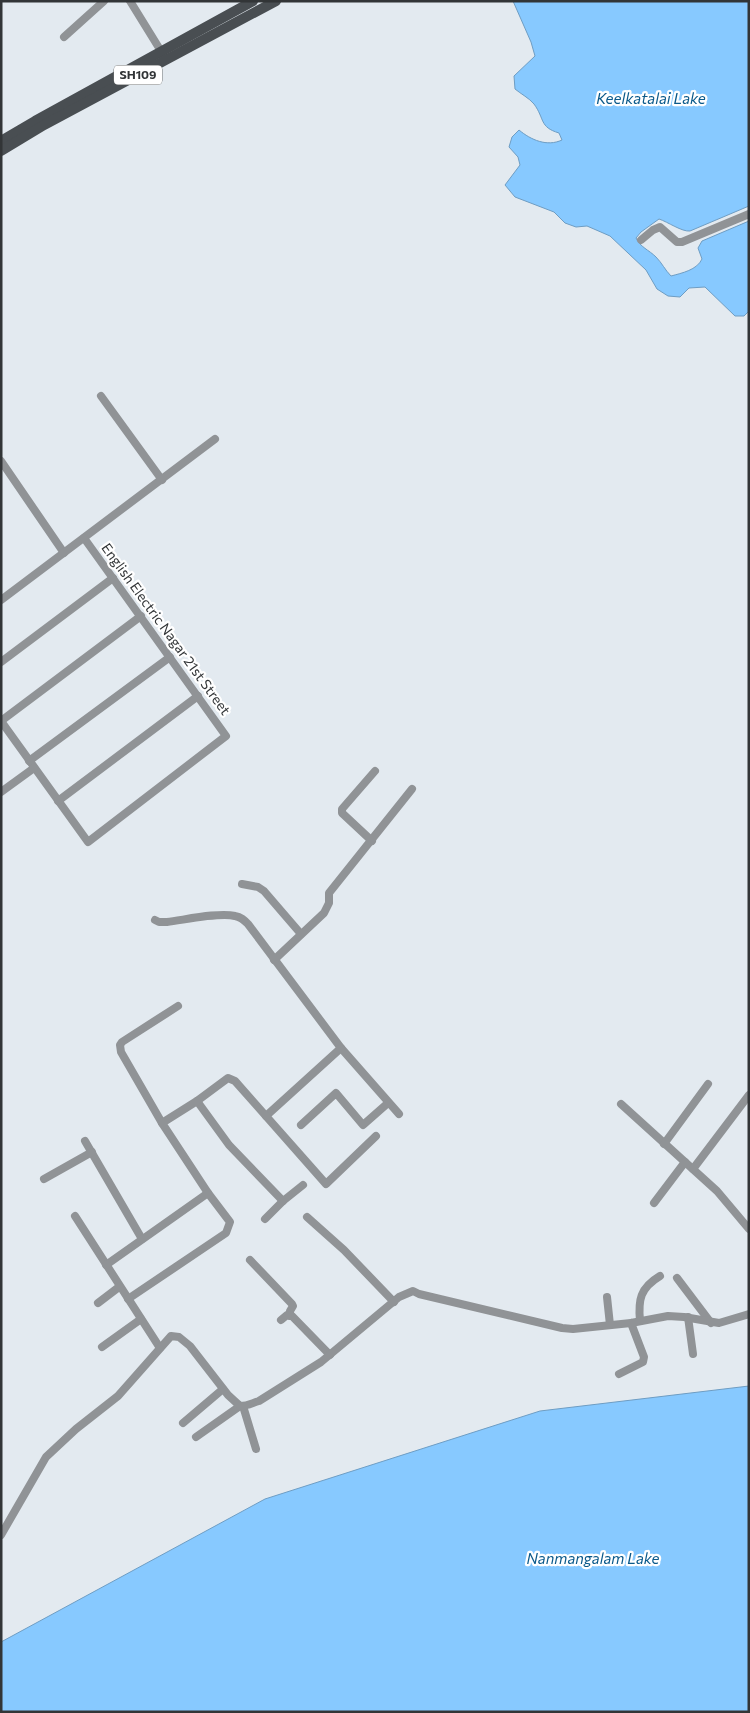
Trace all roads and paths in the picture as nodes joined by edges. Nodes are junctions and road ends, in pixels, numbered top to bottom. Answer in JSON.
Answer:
{"nodes":[{"id":1,"x":104,"y":1,"type":"edge"},
{"id":2,"x":130,"y":1,"type":"edge"},
{"id":3,"x":253,"y":1,"type":"edge"},
{"id":4,"x":276,"y":1,"type":"edge"},
{"id":5,"x":64,"y":37,"type":"dead end"},
{"id":6,"x":164,"y":56,"type":"junction"},
{"id":7,"x":1,"y":141,"type":"edge"},
{"id":8,"x":1,"y":151,"type":"edge"},
{"id":9,"x":749,"y":214,"type":"edge"},
{"id":10,"x":641,"y":240,"type":"dead end"},
{"id":11,"x":101,"y":396,"type":"dead end"},
{"id":12,"x":215,"y":439,"type":"dead end"},
{"id":13,"x":1,"y":461,"type":"edge"},
{"id":14,"x":162,"y":480,"type":"junction"},
{"id":15,"x":84,"y":538,"type":"junction"},
{"id":16,"x":64,"y":553,"type":"junction"},
{"id":17,"x":113,"y":578,"type":"junction"},
{"id":18,"x":1,"y":600,"type":"edge"},
{"id":19,"x":141,"y":616,"type":"junction"},
{"id":20,"x":170,"y":657,"type":"junction"},
{"id":21,"x":1,"y":662,"type":"edge"},
{"id":22,"x":198,"y":696,"type":"junction"},
{"id":23,"x":1,"y":721,"type":"edge"},
{"id":24,"x":32,"y":765,"type":"junction"},
{"id":25,"x":375,"y":771,"type":"dead end"},
{"id":26,"x":412,"y":789,"type":"dead end"},
{"id":27,"x":1,"y":792,"type":"edge"},
{"id":28,"x":58,"y":801,"type":"junction"},
{"id":29,"x":372,"y":841,"type":"junction"},
{"id":30,"x":242,"y":884,"type":"dead end"},
{"id":31,"x":155,"y":920,"type":"dead end"},
{"id":32,"x":302,"y":934,"type":"junction"},
{"id":33,"x":274,"y":960,"type":"junction"},
{"id":34,"x":178,"y":1006,"type":"dead end"},
{"id":35,"x":341,"y":1048,"type":"junction"},
{"id":36,"x":708,"y":1084,"type":"dead end"},
{"id":37,"x":749,"y":1095,"type":"edge"},
{"id":38,"x":197,"y":1101,"type":"junction"},
{"id":39,"x":388,"y":1103,"type":"junction"},
{"id":40,"x":621,"y":1104,"type":"dead end"},
{"id":41,"x":399,"y":1114,"type":"dead end"},
{"id":42,"x":266,"y":1116,"type":"junction"},
{"id":43,"x":162,"y":1123,"type":"junction"},
{"id":44,"x":301,"y":1125,"type":"dead end"},
{"id":45,"x":376,"y":1136,"type":"dead end"},
{"id":46,"x":85,"y":1141,"type":"dead end"},
{"id":47,"x":664,"y":1144,"type":"junction"},
{"id":48,"x":92,"y":1152,"type":"junction"},
{"id":49,"x":685,"y":1162,"type":"junction"},
{"id":50,"x":693,"y":1169,"type":"junction"},
{"id":51,"x":44,"y":1179,"type":"dead end"},
{"id":52,"x":303,"y":1185,"type":"dead end"},
{"id":53,"x":208,"y":1193,"type":"junction"},
{"id":54,"x":283,"y":1201,"type":"junction"},
{"id":55,"x":654,"y":1203,"type":"dead end"},
{"id":56,"x":75,"y":1216,"type":"dead end"},
{"id":57,"x":307,"y":1218,"type":"dead end"},
{"id":58,"x":265,"y":1219,"type":"dead end"},
{"id":59,"x":749,"y":1229,"type":"edge"},
{"id":60,"x":142,"y":1239,"type":"junction"},
{"id":61,"x":250,"y":1260,"type":"dead end"},
{"id":62,"x":106,"y":1265,"type":"junction"},
{"id":63,"x":660,"y":1276,"type":"dead end"},
{"id":64,"x":677,"y":1278,"type":"dead end"},
{"id":65,"x":119,"y":1287,"type":"junction"},
{"id":66,"x":607,"y":1297,"type":"dead end"},
{"id":67,"x":128,"y":1299,"type":"junction"},
{"id":68,"x":394,"y":1302,"type":"junction"},
{"id":69,"x":98,"y":1303,"type":"dead end"},
{"id":70,"x":749,"y":1314,"type":"edge"},
{"id":71,"x":290,"y":1316,"type":"junction"},
{"id":72,"x":688,"y":1317,"type":"junction"},
{"id":73,"x":140,"y":1319,"type":"junction"},
{"id":74,"x":281,"y":1320,"type":"dead end"},
{"id":75,"x":640,"y":1322,"type":"junction"},
{"id":76,"x":710,"y":1322,"type":"junction"},
{"id":77,"x":631,"y":1323,"type":"junction"},
{"id":78,"x":610,"y":1325,"type":"junction"},
{"id":79,"x":102,"y":1347,"type":"dead end"},
{"id":80,"x":160,"y":1348,"type":"junction"},
{"id":81,"x":693,"y":1354,"type":"dead end"},
{"id":82,"x":330,"y":1355,"type":"junction"},
{"id":83,"x":619,"y":1374,"type":"dead end"},
{"id":84,"x":223,"y":1389,"type":"junction"},
{"id":85,"x":242,"y":1406,"type":"junction"},
{"id":86,"x":183,"y":1423,"type":"dead end"},
{"id":87,"x":196,"y":1437,"type":"dead end"},
{"id":88,"x":256,"y":1449,"type":"dead end"},
{"id":89,"x":1,"y":1535,"type":"edge"}],
"edges":[{"from":1,"to":5,"type":"street"},
{"from":2,"to":6,"type":"street"},
{"from":3,"to":6,"type":"main road","number":"SH109"},
{"from":4,"to":6,"type":"main road","number":"SH109"},
{"from":6,"to":7,"type":"main road","number":"SH109"},
{"from":6,"to":8,"type":"main road","number":"SH109"},
{"from":9,"to":10,"type":"street"},
{"from":11,"to":14,"type":"street"},
{"from":12,"to":14,"type":"street"},
{"from":13,"to":16,"type":"street"},
{"from":14,"to":15,"type":"street"},
{"from":15,"to":16,"type":"street"},
{"from":15,"to":17,"type":"street","name":"English Electric Nagar 21st Street"},
{"from":16,"to":18,"type":"street"},
{"from":17,"to":19,"type":"street","name":"English Electric Nagar 21st Street"},
{"from":17,"to":21,"type":"street"},
{"from":19,"to":20,"type":"street","name":"English Electric Nagar 21st Street"},
{"from":19,"to":23,"type":"street"},
{"from":20,"to":22,"type":"street","name":"English Electric Nagar 21st Street"},
{"from":20,"to":24,"type":"street"},
{"from":22,"to":28,"type":"street"},
{"from":22,"to":28,"type":"street","name":"English Electric Nagar 21st Street"},
{"from":23,"to":24,"type":"street"},
{"from":24,"to":27,"type":"street"},
{"from":24,"to":28,"type":"street"},
{"from":25,"to":29,"type":"street"},
{"from":26,"to":29,"type":"street"},
{"from":29,"to":32,"type":"street"},
{"from":30,"to":32,"type":"street"},
{"from":31,"to":33,"type":"street"},
{"from":32,"to":33,"type":"street"},
{"from":33,"to":35,"type":"street"},
{"from":34,"to":43,"type":"street"},
{"from":35,"to":39,"type":"street"},
{"from":35,"to":42,"type":"street"},
{"from":36,"to":47,"type":"street"},
{"from":37,"to":50,"type":"street"},
{"from":38,"to":42,"type":"street"},
{"from":38,"to":43,"type":"street"},
{"from":38,"to":54,"type":"street"},
{"from":39,"to":41,"type":"street"},
{"from":39,"to":44,"type":"street"},
{"from":40,"to":47,"type":"street"},
{"from":42,"to":45,"type":"street"},
{"from":43,"to":53,"type":"street"},
{"from":46,"to":48,"type":"street"},
{"from":47,"to":49,"type":"street"},
{"from":48,"to":51,"type":"street"},
{"from":48,"to":60,"type":"street"},
{"from":49,"to":50,"type":"street"},
{"from":49,"to":55,"type":"street"},
{"from":50,"to":59,"type":"street"},
{"from":52,"to":54,"type":"street"},
{"from":53,"to":60,"type":"street"},
{"from":53,"to":67,"type":"street"},
{"from":54,"to":58,"type":"street"},
{"from":56,"to":62,"type":"street"},
{"from":57,"to":68,"type":"street"},
{"from":60,"to":62,"type":"street"},
{"from":61,"to":71,"type":"street"},
{"from":62,"to":65,"type":"street"},
{"from":63,"to":75,"type":"street"},
{"from":64,"to":76,"type":"street"},
{"from":65,"to":67,"type":"street"},
{"from":65,"to":69,"type":"street"},
{"from":66,"to":78,"type":"street"},
{"from":67,"to":73,"type":"street"},
{"from":68,"to":78,"type":"street"},
{"from":68,"to":82,"type":"street"},
{"from":70,"to":76,"type":"street"},
{"from":71,"to":74,"type":"street"},
{"from":71,"to":82,"type":"street"},
{"from":72,"to":75,"type":"street"},
{"from":72,"to":76,"type":"street"},
{"from":72,"to":81,"type":"street"},
{"from":73,"to":79,"type":"street"},
{"from":73,"to":80,"type":"street"},
{"from":75,"to":77,"type":"street"},
{"from":77,"to":78,"type":"street"},
{"from":77,"to":83,"type":"street"},
{"from":80,"to":84,"type":"street"},
{"from":80,"to":89,"type":"street"},
{"from":82,"to":85,"type":"street"},
{"from":84,"to":85,"type":"street"},
{"from":84,"to":86,"type":"street"},
{"from":85,"to":87,"type":"street"},
{"from":85,"to":88,"type":"street"}]}
